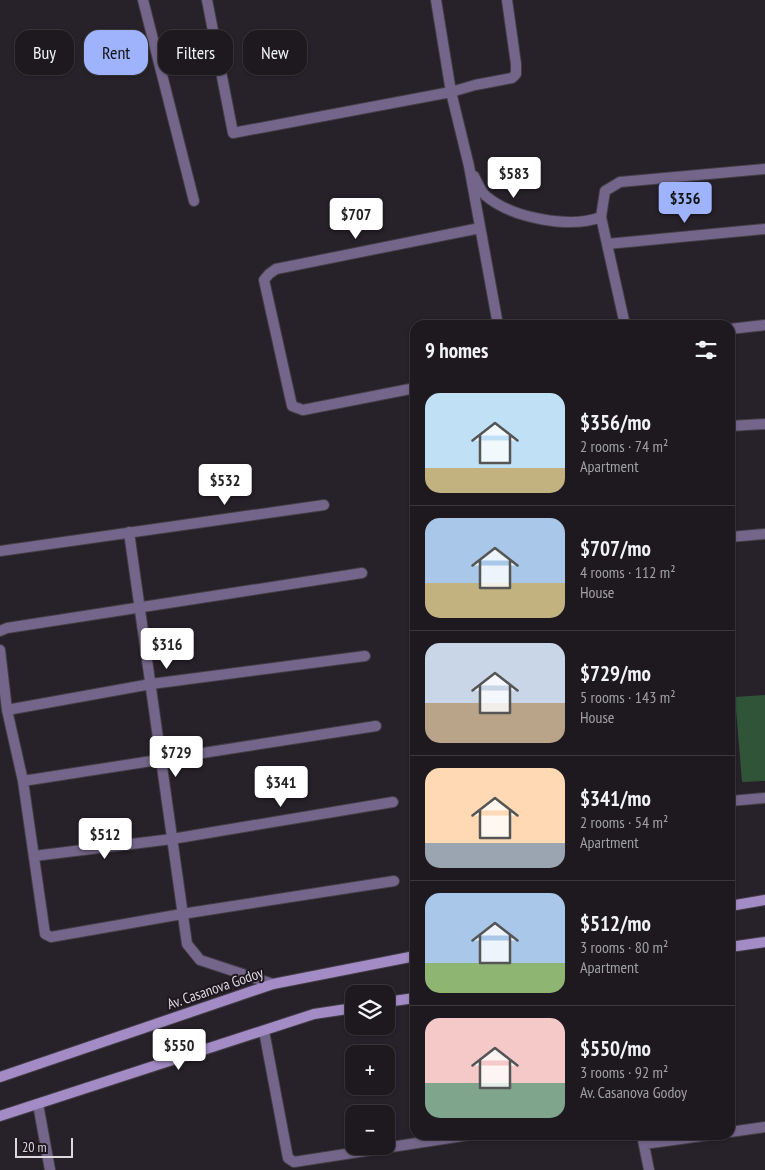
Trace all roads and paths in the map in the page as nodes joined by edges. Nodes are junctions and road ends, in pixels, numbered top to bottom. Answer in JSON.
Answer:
{"nodes":[{"id":1,"x":143,"y":0,"type":"edge"},
{"id":2,"x":208,"y":0,"type":"edge"},
{"id":3,"x":436,"y":0,"type":"edge"},
{"id":4,"x":507,"y":0,"type":"edge"},
{"id":5,"x":451,"y":92,"type":"junction"},
{"id":6,"x":469,"y":166,"type":"junction"},
{"id":7,"x":765,"y":169,"type":"edge"},
{"id":8,"x":194,"y":201,"type":"dead end"},
{"id":9,"x":602,"y":217,"type":"junction"},
{"id":10,"x":480,"y":228,"type":"junction"},
{"id":11,"x":765,"y":229,"type":"edge"},
{"id":12,"x":607,"y":244,"type":"junction"},
{"id":13,"x":497,"y":320,"type":"edge"},
{"id":14,"x":624,"y":320,"type":"edge"},
{"id":15,"x":765,"y":325,"type":"edge"},
{"id":16,"x":735,"y":328,"type":"edge"},
{"id":17,"x":410,"y":389,"type":"edge"},
{"id":18,"x":765,"y":424,"type":"edge"},
{"id":19,"x":735,"y":426,"type":"edge"},
{"id":20,"x":324,"y":505,"type":"dead end"},
{"id":21,"x":129,"y":532,"type":"junction"},
{"id":22,"x":765,"y":534,"type":"edge"},
{"id":23,"x":735,"y":537,"type":"edge"},
{"id":24,"x":0,"y":551,"type":"edge"},
{"id":25,"x":362,"y":573,"type":"dead end"},
{"id":26,"x":140,"y":608,"type":"junction"},
{"id":27,"x":0,"y":631,"type":"edge"},
{"id":28,"x":0,"y":650,"type":"edge"},
{"id":29,"x":365,"y":656,"type":"dead end"},
{"id":30,"x":151,"y":684,"type":"junction"},
{"id":31,"x":7,"y":710,"type":"junction"},
{"id":32,"x":376,"y":726,"type":"dead end"},
{"id":33,"x":161,"y":759,"type":"junction"},
{"id":34,"x":23,"y":780,"type":"junction"},
{"id":35,"x":765,"y":798,"type":"edge"},
{"id":36,"x":735,"y":801,"type":"edge"},
{"id":37,"x":393,"y":802,"type":"dead end"},
{"id":38,"x":172,"y":839,"type":"junction"},
{"id":39,"x":34,"y":856,"type":"junction"},
{"id":40,"x":394,"y":880,"type":"dead end"},
{"id":41,"x":765,"y":900,"type":"edge"},
{"id":42,"x":735,"y":905,"type":"edge"},
{"id":43,"x":182,"y":914,"type":"junction"},
{"id":44,"x":765,"y":942,"type":"edge"},
{"id":45,"x":735,"y":946,"type":"edge"},
{"id":46,"x":410,"y":957,"type":"edge"},
{"id":47,"x":273,"y":984,"type":"junction"},
{"id":48,"x":410,"y":999,"type":"edge"},
{"id":49,"x":395,"y":1001,"type":"edge"},
{"id":50,"x":345,"y":1009,"type":"edge"},
{"id":51,"x":264,"y":1031,"type":"junction"},
{"id":52,"x":0,"y":1077,"type":"edge"},
{"id":53,"x":38,"y":1104,"type":"junction"},
{"id":54,"x":0,"y":1116,"type":"edge"},
{"id":55,"x":765,"y":1127,"type":"edge"},
{"id":56,"x":735,"y":1131,"type":"edge"},
{"id":57,"x":437,"y":1140,"type":"edge"},
{"id":58,"x":643,"y":1140,"type":"edge"},
{"id":59,"x":50,"y":1170,"type":"edge"},
{"id":60,"x":649,"y":1170,"type":"edge"}],
"edges":[{"from":1,"to":8,"type":"street"},
{"from":2,"to":5,"type":"street"},
{"from":3,"to":5,"type":"street"},
{"from":4,"to":5,"type":"street"},
{"from":5,"to":6,"type":"street"},
{"from":6,"to":9,"type":"street"},
{"from":6,"to":10,"type":"street"},
{"from":7,"to":9,"type":"street"},
{"from":9,"to":12,"type":"street"},
{"from":10,"to":13,"type":"street"},
{"from":10,"to":17,"type":"street"},
{"from":11,"to":12,"type":"street"},
{"from":12,"to":14,"type":"street"},
{"from":15,"to":16,"type":"street"},
{"from":18,"to":19,"type":"street"},
{"from":20,"to":21,"type":"street"},
{"from":21,"to":24,"type":"street"},
{"from":21,"to":26,"type":"street"},
{"from":22,"to":23,"type":"street"},
{"from":25,"to":26,"type":"street"},
{"from":26,"to":27,"type":"street"},
{"from":26,"to":30,"type":"street"},
{"from":28,"to":31,"type":"street"},
{"from":29,"to":30,"type":"street"},
{"from":30,"to":31,"type":"street"},
{"from":30,"to":33,"type":"street"},
{"from":31,"to":34,"type":"street"},
{"from":32,"to":33,"type":"street"},
{"from":33,"to":34,"type":"street"},
{"from":33,"to":38,"type":"street"},
{"from":34,"to":39,"type":"street"},
{"from":35,"to":36,"type":"street"},
{"from":37,"to":38,"type":"street"},
{"from":38,"to":39,"type":"street"},
{"from":38,"to":43,"type":"street"},
{"from":39,"to":43,"type":"street"},
{"from":40,"to":43,"type":"street"},
{"from":41,"to":42,"type":"street"},
{"from":43,"to":47,"type":"street"},
{"from":44,"to":45,"type":"street"},
{"from":46,"to":47,"type":"street","name":"Av. Casanova Godoy"},
{"from":47,"to":52,"type":"street","name":"Av. Casanova Godoy"},
{"from":48,"to":49,"type":"street"},
{"from":50,"to":51,"type":"street"},
{"from":51,"to":53,"type":"street"},
{"from":51,"to":57,"type":"street"},
{"from":53,"to":54,"type":"street"},
{"from":53,"to":59,"type":"street"},
{"from":55,"to":56,"type":"street"},
{"from":58,"to":60,"type":"street"}]}
